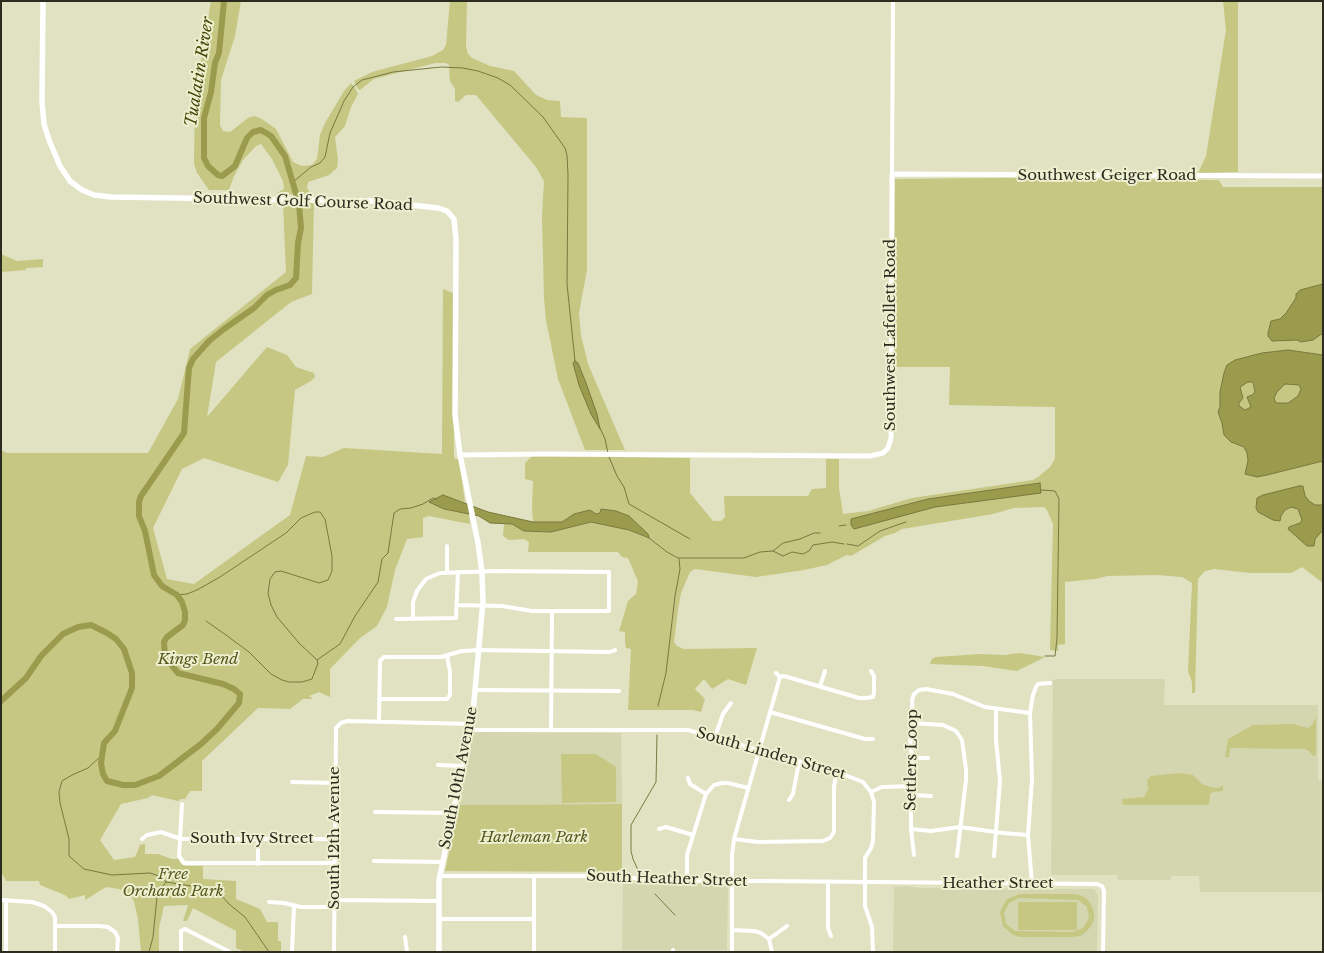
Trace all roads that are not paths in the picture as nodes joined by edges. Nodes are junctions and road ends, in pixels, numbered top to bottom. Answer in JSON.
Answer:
{"nodes":[{"id":1,"x":43,"y":1,"type":"edge"},
{"id":2,"x":892,"y":1,"type":"edge"},
{"id":3,"x":892,"y":174,"type":"junction"},
{"id":4,"x":1323,"y":176,"type":"edge"},
{"id":5,"x":460,"y":455,"type":"junction"},
{"id":6,"x":447,"y":546,"type":"dead end"},
{"id":7,"x":447,"y":572,"type":"junction"},
{"id":8,"x":458,"y":572,"type":"junction"},
{"id":9,"x":482,"y":572,"type":"junction"},
{"id":10,"x":457,"y":605,"type":"junction"},
{"id":11,"x":482,"y":605,"type":"junction"},
{"id":12,"x":552,"y":611,"type":"junction"},
{"id":13,"x":396,"y":619,"type":"dead end"},
{"id":14,"x":413,"y":619,"type":"junction"},
{"id":15,"x":479,"y":650,"type":"junction"},
{"id":16,"x":551,"y":650,"type":"junction"},
{"id":17,"x":615,"y":650,"type":"dead end"},
{"id":18,"x":447,"y":656,"type":"junction"},
{"id":19,"x":825,"y":671,"type":"dead end"},
{"id":20,"x":871,"y":671,"type":"dead end"},
{"id":21,"x":1050,"y":683,"type":"dead end"},
{"id":22,"x":820,"y":686,"type":"junction"},
{"id":23,"x":475,"y":690,"type":"junction"},
{"id":24,"x":551,"y":691,"type":"junction"},
{"id":25,"x":619,"y":691,"type":"dead end"},
{"id":26,"x":379,"y":699,"type":"junction"},
{"id":27,"x":731,"y":704,"type":"dead end"},
{"id":28,"x":996,"y":709,"type":"junction"},
{"id":29,"x":770,"y":712,"type":"junction"},
{"id":30,"x":1030,"y":713,"type":"junction"},
{"id":31,"x":379,"y":722,"type":"junction"},
{"id":32,"x":913,"y":723,"type":"junction"},
{"id":33,"x":338,"y":724,"type":"joint"},
{"id":34,"x":471,"y":727,"type":"junction"},
{"id":35,"x":551,"y":730,"type":"junction"},
{"id":36,"x":715,"y":737,"type":"junction"},
{"id":37,"x":873,"y":739,"type":"dead end"},
{"id":38,"x":759,"y":750,"type":"junction"},
{"id":39,"x":911,"y":758,"type":"junction"},
{"id":40,"x":928,"y":758,"type":"dead end"},
{"id":41,"x":799,"y":762,"type":"junction"},
{"id":42,"x":438,"y":765,"type":"dead end"},
{"id":43,"x":463,"y":766,"type":"junction"},
{"id":44,"x":838,"y":772,"type":"junction"},
{"id":45,"x":688,"y":778,"type":"dead end"},
{"id":46,"x":292,"y":782,"type":"dead end"},
{"id":47,"x":335,"y":783,"type":"junction"},
{"id":48,"x":914,"y":786,"type":"junction"},
{"id":49,"x":748,"y":788,"type":"junction"},
{"id":50,"x":871,"y":792,"type":"junction"},
{"id":51,"x":706,"y":794,"type":"junction"},
{"id":52,"x":913,"y":795,"type":"junction"},
{"id":53,"x":931,"y":796,"type":"dead end"},
{"id":54,"x":789,"y":800,"type":"dead end"},
{"id":55,"x":182,"y":804,"type":"dead end"},
{"id":56,"x":375,"y":812,"type":"dead end"},
{"id":57,"x":453,"y":813,"type":"junction"},
{"id":58,"x":960,"y":827,"type":"junction"},
{"id":59,"x":659,"y":829,"type":"dead end"},
{"id":60,"x":911,"y":829,"type":"junction"},
{"id":61,"x":995,"y":832,"type":"junction"},
{"id":62,"x":693,"y":835,"type":"junction"},
{"id":63,"x":1028,"y":835,"type":"junction"},
{"id":64,"x":181,"y":838,"type":"junction"},
{"id":65,"x":258,"y":838,"type":"junction"},
{"id":66,"x":142,"y":839,"type":"dead end"},
{"id":67,"x":335,"y":839,"type":"junction"},
{"id":68,"x":734,"y":839,"type":"junction"},
{"id":69,"x":914,"y":855,"type":"dead end"},
{"id":70,"x":957,"y":856,"type":"dead end"},
{"id":71,"x":994,"y":856,"type":"dead end"},
{"id":72,"x":374,"y":861,"type":"dead end"},
{"id":73,"x":443,"y":862,"type":"junction"},
{"id":74,"x":335,"y":863,"type":"junction"},
{"id":75,"x":258,"y":864,"type":"junction"},
{"id":76,"x":440,"y":876,"type":"junction"},
{"id":77,"x":534,"y":876,"type":"junction"},
{"id":78,"x":687,"y":880,"type":"junction"},
{"id":79,"x":732,"y":881,"type":"junction"},
{"id":80,"x":828,"y":882,"type":"junction"},
{"id":81,"x":865,"y":882,"type":"junction"},
{"id":82,"x":895,"y":882,"type":"joint"},
{"id":83,"x":1032,"y":884,"type":"junction"},
{"id":84,"x":3,"y":900,"type":"edge"},
{"id":85,"x":335,"y":900,"type":"junction"},
{"id":86,"x":439,"y":901,"type":"junction"},
{"id":87,"x":269,"y":902,"type":"dead end"},
{"id":88,"x":294,"y":906,"type":"junction"},
{"id":89,"x":335,"y":907,"type":"junction"},
{"id":90,"x":439,"y":919,"type":"junction"},
{"id":91,"x":534,"y":919,"type":"junction"},
{"id":92,"x":56,"y":926,"type":"junction"},
{"id":93,"x":787,"y":926,"type":"dead end"},
{"id":94,"x":732,"y":930,"type":"junction"},
{"id":95,"x":831,"y":936,"type":"dead end"},
{"id":96,"x":405,"y":937,"type":"dead end"},
{"id":97,"x":768,"y":939,"type":"junction"},
{"id":98,"x":6,"y":952,"type":"edge"},
{"id":99,"x":55,"y":952,"type":"edge"},
{"id":100,"x":117,"y":952,"type":"edge"},
{"id":101,"x":180,"y":952,"type":"edge"},
{"id":102,"x":230,"y":952,"type":"edge"},
{"id":103,"x":292,"y":952,"type":"edge"},
{"id":104,"x":334,"y":952,"type":"edge"},
{"id":105,"x":407,"y":952,"type":"edge"},
{"id":106,"x":439,"y":952,"type":"edge"},
{"id":107,"x":534,"y":952,"type":"edge"},
{"id":108,"x":732,"y":952,"type":"edge"},
{"id":109,"x":772,"y":952,"type":"edge"},
{"id":110,"x":873,"y":952,"type":"edge"},
{"id":111,"x":1103,"y":952,"type":"edge"}],
"edges":[{"from":1,"to":5,"type":"main road","name":"Southwest Golf Course Road"},
{"from":2,"to":3,"type":"street","name":"Southwest Lafollett Road"},
{"from":3,"to":4,"type":"street","name":"Southwest Geiger Road"},
{"from":3,"to":5,"type":"street","name":"Southwest Lafollett Road"},
{"from":5,"to":9,"type":"main road","name":"Southwest Golf Course Road"},
{"from":6,"to":7,"type":"street"},
{"from":7,"to":8,"type":"street"},
{"from":7,"to":14,"type":"street"},
{"from":8,"to":9,"type":"street"},
{"from":8,"to":10,"type":"street"},
{"from":9,"to":11,"type":"main road","name":"Southwest Golf Course Road"},
{"from":9,"to":12,"type":"street"},
{"from":10,"to":11,"type":"street"},
{"from":10,"to":14,"type":"street"},
{"from":11,"to":12,"type":"street"},
{"from":11,"to":15,"type":"main road","name":"South 10th Avenue"},
{"from":12,"to":16,"type":"street"},
{"from":13,"to":14,"type":"street"},
{"from":15,"to":16,"type":"street"},
{"from":15,"to":18,"type":"street"},
{"from":15,"to":23,"type":"main road","name":"South 10th Avenue"},
{"from":16,"to":17,"type":"street"},
{"from":16,"to":24,"type":"street"},
{"from":18,"to":26,"type":"street"},
{"from":18,"to":26,"type":"street"},
{"from":19,"to":22,"type":"street"},
{"from":20,"to":22,"type":"street"},
{"from":21,"to":30,"type":"street"},
{"from":22,"to":29,"type":"street"},
{"from":23,"to":24,"type":"street"},
{"from":23,"to":34,"type":"main road","name":"South 10th Avenue"},
{"from":24,"to":25,"type":"street"},
{"from":24,"to":35,"type":"street"},
{"from":26,"to":31,"type":"street"},
{"from":27,"to":36,"type":"street"},
{"from":28,"to":30,"type":"street","name":"Settlers Loop"},
{"from":28,"to":32,"type":"street","name":"Settlers Loop"},
{"from":28,"to":61,"type":"street"},
{"from":29,"to":37,"type":"street"},
{"from":29,"to":38,"type":"street"},
{"from":30,"to":63,"type":"street"},
{"from":31,"to":33,"type":"street","name":"South Linden Street"},
{"from":31,"to":34,"type":"street","name":"South Linden Street"},
{"from":32,"to":39,"type":"street","name":"Settlers Loop"},
{"from":32,"to":58,"type":"street"},
{"from":33,"to":47,"type":"street","name":"South 12th Avenue"},
{"from":34,"to":35,"type":"street","name":"South Linden Street"},
{"from":34,"to":43,"type":"main road","name":"South 10th Avenue"},
{"from":35,"to":36,"type":"street","name":"South Linden Street"},
{"from":36,"to":38,"type":"street","name":"South Linden Street"},
{"from":38,"to":41,"type":"street","name":"South Linden Street"},
{"from":38,"to":49,"type":"street"},
{"from":39,"to":40,"type":"street"},
{"from":39,"to":48,"type":"street","name":"Settlers Loop"},
{"from":41,"to":44,"type":"street","name":"South Linden Street"},
{"from":41,"to":54,"type":"street"},
{"from":42,"to":43,"type":"street"},
{"from":43,"to":57,"type":"main road","name":"South 10th Avenue"},
{"from":44,"to":50,"type":"street","name":"South Linden Street"},
{"from":44,"to":68,"type":"street"},
{"from":45,"to":51,"type":"street"},
{"from":46,"to":47,"type":"street"},
{"from":47,"to":67,"type":"street","name":"South 12th Avenue"},
{"from":48,"to":50,"type":"street"},
{"from":48,"to":52,"type":"street","name":"Settlers Loop"},
{"from":49,"to":51,"type":"street"},
{"from":49,"to":68,"type":"street"},
{"from":50,"to":81,"type":"street"},
{"from":51,"to":62,"type":"street"},
{"from":52,"to":53,"type":"street"},
{"from":52,"to":60,"type":"street","name":"Settlers Loop"},
{"from":55,"to":64,"type":"street"},
{"from":56,"to":57,"type":"street"},
{"from":57,"to":73,"type":"main road","name":"South 10th Avenue"},
{"from":58,"to":60,"type":"street","name":"Settlers Loop"},
{"from":58,"to":61,"type":"street","name":"Settlers Loop"},
{"from":58,"to":70,"type":"street"},
{"from":59,"to":62,"type":"street"},
{"from":60,"to":69,"type":"street"},
{"from":61,"to":63,"type":"street","name":"Settlers Loop"},
{"from":61,"to":71,"type":"street"},
{"from":62,"to":78,"type":"street"},
{"from":63,"to":83,"type":"street"},
{"from":64,"to":65,"type":"street","name":"South Ivy Street"},
{"from":64,"to":66,"type":"street","name":"South Ivy Street"},
{"from":64,"to":75,"type":"street"},
{"from":65,"to":67,"type":"street","name":"South Ivy Street"},
{"from":65,"to":75,"type":"street"},
{"from":67,"to":74,"type":"street","name":"South 12th Avenue"},
{"from":68,"to":79,"type":"street"},
{"from":72,"to":73,"type":"street"},
{"from":73,"to":76,"type":"main road","name":"South 10th Avenue"},
{"from":74,"to":75,"type":"street"},
{"from":74,"to":85,"type":"street","name":"South 12th Avenue"},
{"from":76,"to":77,"type":"street","name":"South Heather Street"},
{"from":76,"to":86,"type":"main road","name":"South 10th Avenue"},
{"from":77,"to":78,"type":"street","name":"South Heather Street"},
{"from":77,"to":91,"type":"street"},
{"from":78,"to":79,"type":"street","name":"South Heather Street"},
{"from":79,"to":80,"type":"street","name":"South Heather Street"},
{"from":79,"to":94,"type":"street"},
{"from":80,"to":81,"type":"street","name":"South Heather Street"},
{"from":80,"to":95,"type":"street"},
{"from":81,"to":82,"type":"street","name":"South Heather Street"},
{"from":81,"to":110,"type":"street"},
{"from":82,"to":83,"type":"street","name":"Heather Street"},
{"from":83,"to":111,"type":"street","name":"Heather Street"},
{"from":84,"to":92,"type":"street"},
{"from":84,"to":98,"type":"street"},
{"from":85,"to":86,"type":"street"},
{"from":85,"to":89,"type":"street","name":"South 12th Avenue"},
{"from":86,"to":90,"type":"main road","name":"South 10th Avenue"},
{"from":87,"to":88,"type":"street"},
{"from":88,"to":89,"type":"street"},
{"from":88,"to":103,"type":"street"},
{"from":89,"to":104,"type":"street","name":"South 12th Avenue"},
{"from":90,"to":91,"type":"street"},
{"from":90,"to":106,"type":"main road","name":"South 10th Avenue"},
{"from":91,"to":107,"type":"street"},
{"from":92,"to":99,"type":"street"},
{"from":92,"to":100,"type":"street"},
{"from":93,"to":97,"type":"street"},
{"from":94,"to":97,"type":"street"},
{"from":94,"to":108,"type":"street"},
{"from":96,"to":105,"type":"street"},
{"from":97,"to":109,"type":"street"},
{"from":101,"to":102,"type":"street"}]}
